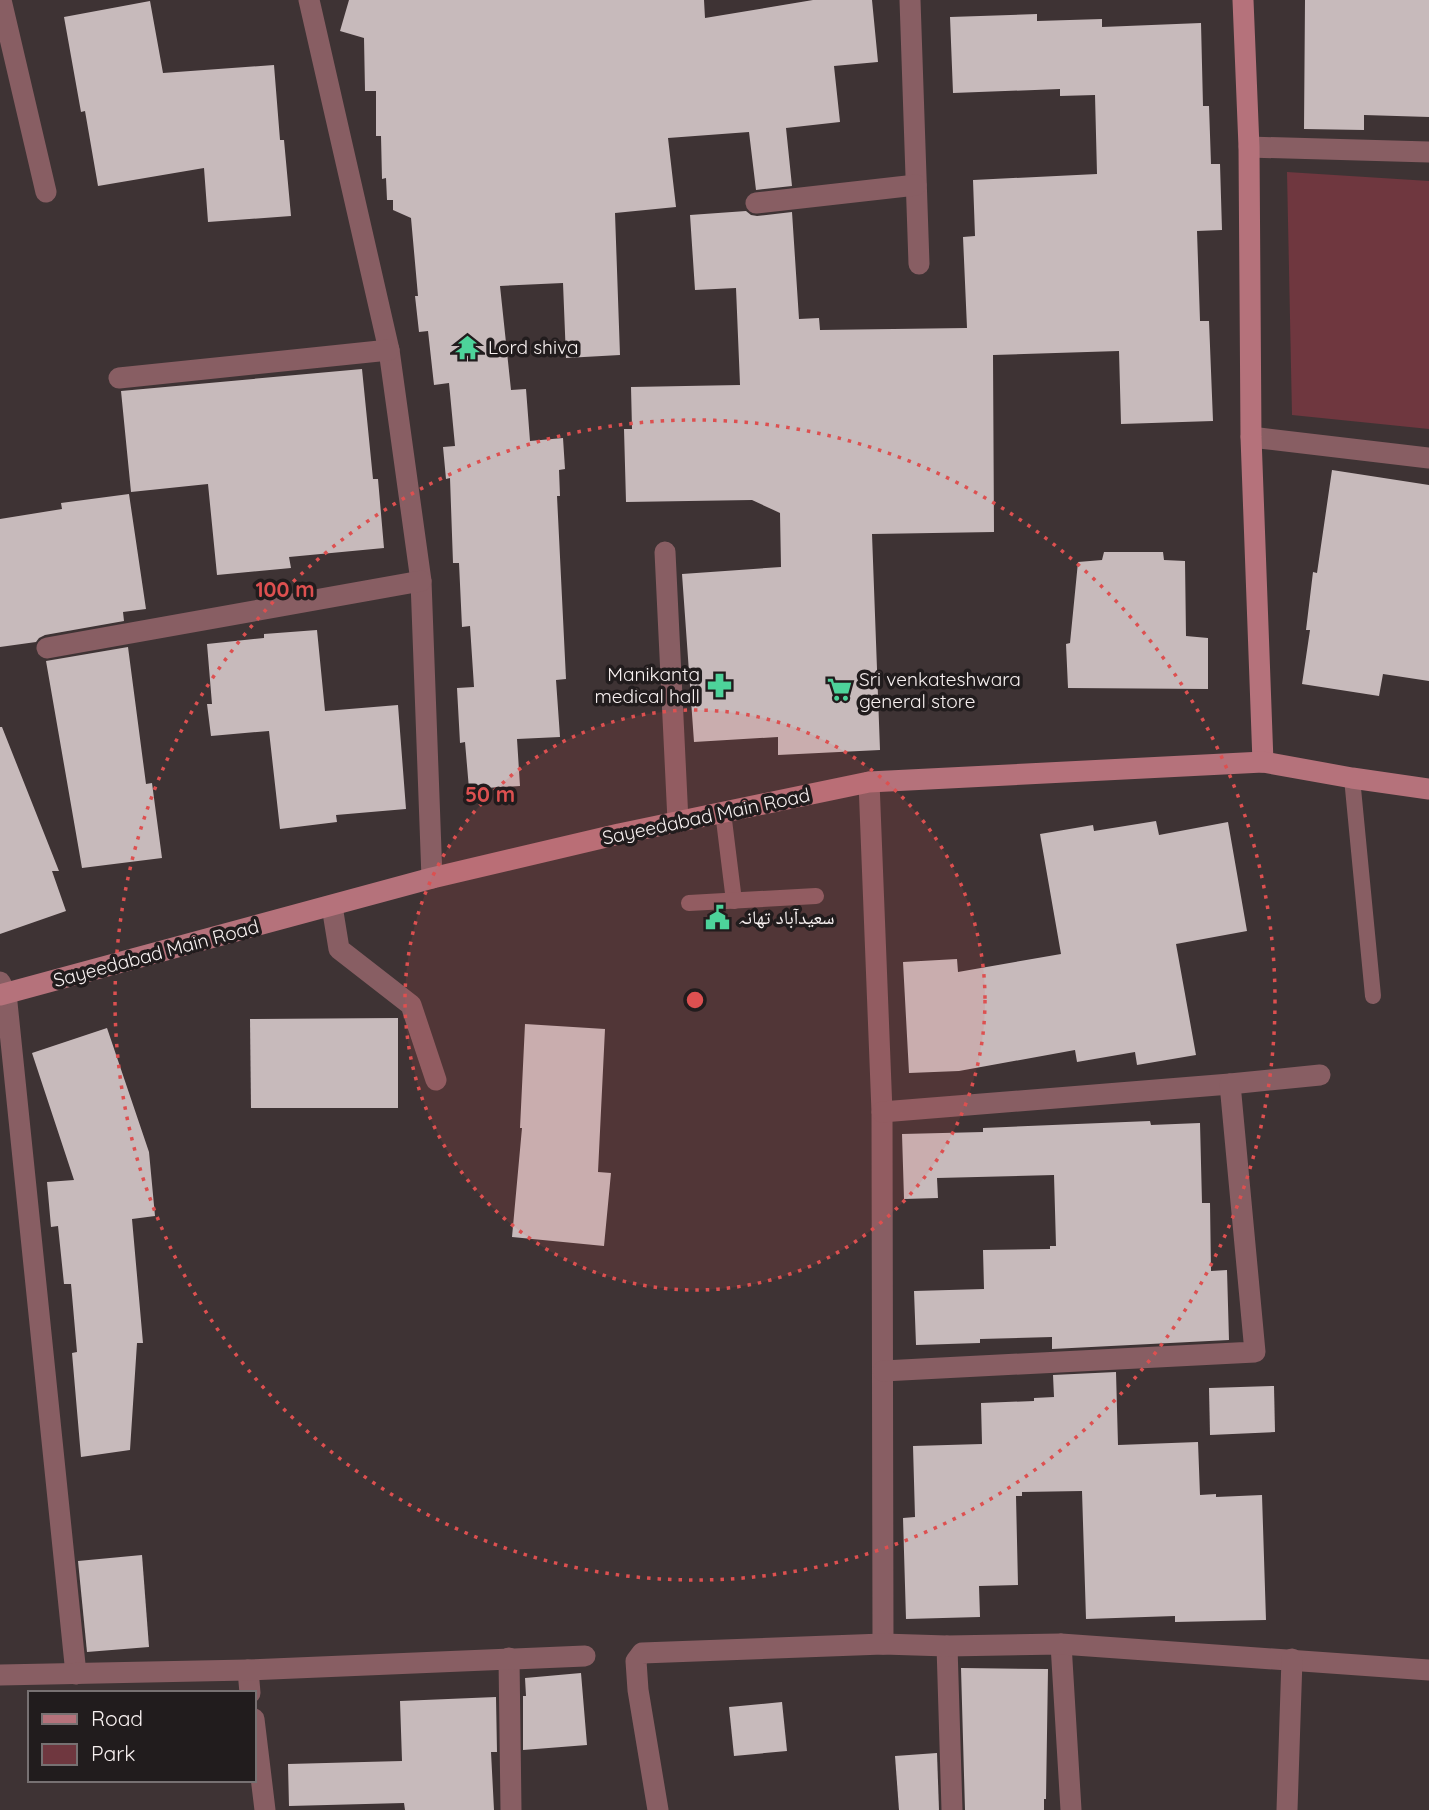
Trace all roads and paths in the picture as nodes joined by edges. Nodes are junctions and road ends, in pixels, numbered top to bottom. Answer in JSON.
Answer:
{"nodes":[{"id":1,"x":1,"y":0,"type":"edge"},
{"id":2,"x":309,"y":0,"type":"edge"},
{"id":3,"x":910,"y":0,"type":"edge"},
{"id":4,"x":1235,"y":0,"type":"edge"},
{"id":5,"x":1243,"y":0,"type":"edge"},
{"id":6,"x":1249,"y":147,"type":"junction"},
{"id":7,"x":1429,"y":152,"type":"edge"},
{"id":8,"x":916,"y":185,"type":"junction"},
{"id":9,"x":46,"y":191,"type":"dead end"},
{"id":10,"x":756,"y":203,"type":"dead end"},
{"id":11,"x":919,"y":264,"type":"dead end"},
{"id":12,"x":388,"y":350,"type":"junction"},
{"id":13,"x":119,"y":378,"type":"dead end"},
{"id":14,"x":1251,"y":437,"type":"junction"},
{"id":15,"x":1429,"y":458,"type":"edge"},
{"id":16,"x":665,"y":552,"type":"dead end"},
{"id":17,"x":421,"y":581,"type":"junction"},
{"id":18,"x":47,"y":648,"type":"dead end"},
{"id":19,"x":1263,"y":762,"type":"junction"},
{"id":20,"x":1352,"y":778,"type":"junction"},
{"id":21,"x":869,"y":782,"type":"junction"},
{"id":22,"x":1429,"y":789,"type":"edge"},
{"id":23,"x":723,"y":812,"type":"junction"},
{"id":24,"x":678,"y":821,"type":"junction"},
{"id":25,"x":432,"y":878,"type":"junction"},
{"id":26,"x":816,"y":896,"type":"dead end"},
{"id":27,"x":734,"y":901,"type":"junction"},
{"id":28,"x":689,"y":903,"type":"dead end"},
{"id":29,"x":332,"y":906,"type":"junction"},
{"id":30,"x":2,"y":990,"type":"edge"},
{"id":31,"x":1373,"y":996,"type":"dead end"},
{"id":32,"x":1321,"y":1074,"type":"dead end"},
{"id":33,"x":436,"y":1080,"type":"dead end"},
{"id":34,"x":1230,"y":1084,"type":"junction"},
{"id":35,"x":882,"y":1111,"type":"junction"},
{"id":36,"x":883,"y":1371,"type":"junction"},
{"id":37,"x":883,"y":1643,"type":"junction"},
{"id":38,"x":1061,"y":1644,"type":"junction"},
{"id":39,"x":947,"y":1646,"type":"junction"},
{"id":40,"x":585,"y":1656,"type":"dead end"},
{"id":41,"x":509,"y":1658,"type":"junction"},
{"id":42,"x":1292,"y":1659,"type":"junction"},
{"id":43,"x":248,"y":1670,"type":"junction"},
{"id":44,"x":1429,"y":1670,"type":"edge"},
{"id":45,"x":76,"y":1674,"type":"junction"},
{"id":46,"x":0,"y":1675,"type":"edge"},
{"id":47,"x":250,"y":1691,"type":"edge"},
{"id":48,"x":256,"y":1736,"type":"edge"},
{"id":49,"x":265,"y":1810,"type":"edge"},
{"id":50,"x":511,"y":1810,"type":"edge"},
{"id":51,"x":658,"y":1810,"type":"edge"},
{"id":52,"x":952,"y":1810,"type":"edge"},
{"id":53,"x":1071,"y":1810,"type":"edge"},
{"id":54,"x":1287,"y":1810,"type":"edge"}],
"edges":[{"from":1,"to":9,"type":"street"},
{"from":2,"to":12,"type":"street"},
{"from":3,"to":8,"type":"street"},
{"from":4,"to":5,"type":"street"},
{"from":5,"to":6,"type":"main road"},
{"from":6,"to":7,"type":"street"},
{"from":6,"to":14,"type":"main road"},
{"from":8,"to":10,"type":"street"},
{"from":8,"to":11,"type":"street"},
{"from":12,"to":13,"type":"street"},
{"from":12,"to":17,"type":"street"},
{"from":14,"to":15,"type":"street"},
{"from":14,"to":19,"type":"main road"},
{"from":16,"to":24,"type":"street"},
{"from":17,"to":18,"type":"street"},
{"from":17,"to":25,"type":"street"},
{"from":19,"to":20,"type":"main road","name":"Sayeedabad Main Road"},
{"from":19,"to":21,"type":"main road","name":"Sayeedabad Main Road"},
{"from":20,"to":22,"type":"main road","name":"Sayeedabad Main Road"},
{"from":20,"to":31,"type":"lane"},
{"from":21,"to":23,"type":"main road","name":"Sayeedabad Main Road"},
{"from":21,"to":35,"type":"street"},
{"from":23,"to":24,"type":"main road","name":"Sayeedabad Main Road"},
{"from":23,"to":27,"type":"lane"},
{"from":24,"to":25,"type":"main road","name":"Sayeedabad Main Road"},
{"from":25,"to":29,"type":"main road","name":"Sayeedabad Main Road"},
{"from":26,"to":27,"type":"lane"},
{"from":27,"to":28,"type":"lane"},
{"from":29,"to":30,"type":"main road","name":"Sayeedabad Main Road"},
{"from":29,"to":33,"type":"street"},
{"from":30,"to":45,"type":"street"},
{"from":32,"to":34,"type":"street"},
{"from":34,"to":35,"type":"street"},
{"from":34,"to":36,"type":"street"},
{"from":35,"to":36,"type":"street"},
{"from":36,"to":37,"type":"street"},
{"from":37,"to":39,"type":"street"},
{"from":37,"to":51,"type":"street"},
{"from":38,"to":39,"type":"street"},
{"from":38,"to":42,"type":"street"},
{"from":38,"to":53,"type":"street"},
{"from":39,"to":52,"type":"street"},
{"from":40,"to":41,"type":"street"},
{"from":41,"to":43,"type":"street"},
{"from":41,"to":50,"type":"street"},
{"from":42,"to":44,"type":"street"},
{"from":42,"to":54,"type":"street"},
{"from":43,"to":45,"type":"street"},
{"from":43,"to":47,"type":"street"},
{"from":45,"to":46,"type":"street"},
{"from":48,"to":49,"type":"street"}]}
